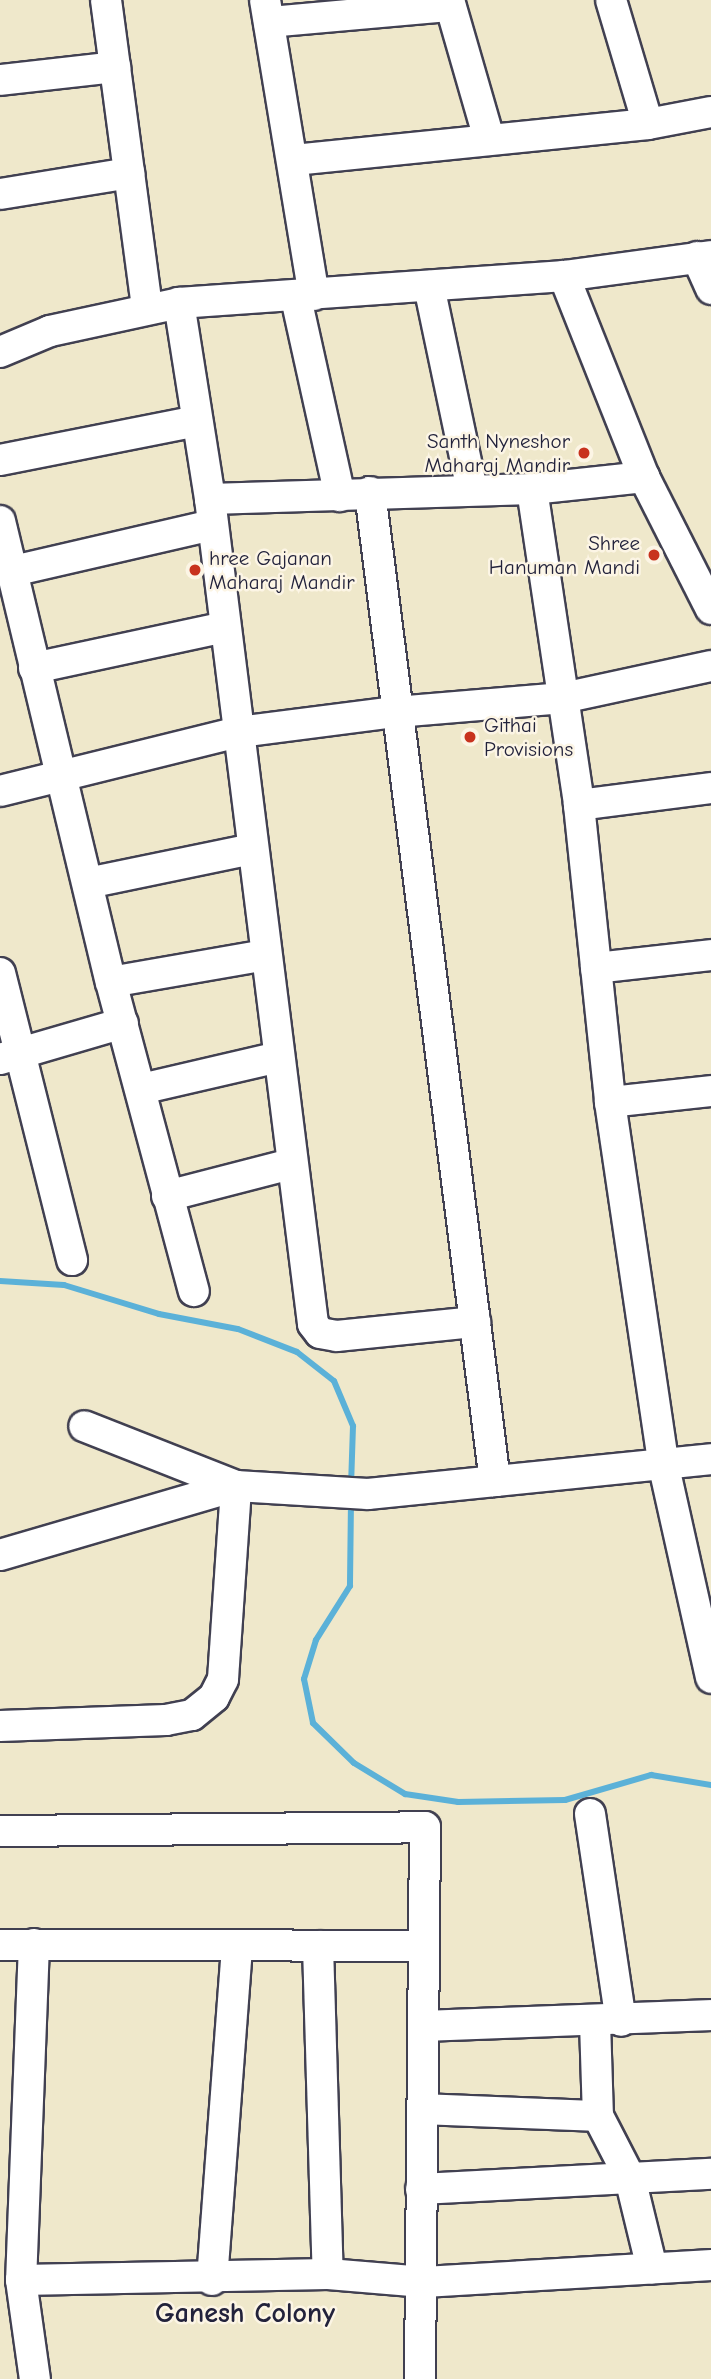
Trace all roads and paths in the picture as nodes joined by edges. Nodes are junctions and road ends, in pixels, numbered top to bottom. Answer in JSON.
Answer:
{"nodes":[{"id":1,"x":106,"y":0,"type":"edge"},
{"id":2,"x":611,"y":0,"type":"edge"},
{"id":3,"x":449,"y":3,"type":"edge"},
{"id":4,"x":267,"y":11,"type":"edge"},
{"id":5,"x":115,"y":67,"type":"junction"},
{"id":6,"x":0,"y":80,"type":"edge"},
{"id":7,"x":711,"y":112,"type":"edge"},
{"id":8,"x":648,"y":124,"type":"junction"},
{"id":9,"x":489,"y":139,"type":"junction"},
{"id":10,"x":294,"y":160,"type":"junction"},
{"id":11,"x":129,"y":173,"type":"junction"},
{"id":12,"x":0,"y":194,"type":"edge"},
{"id":13,"x":704,"y":256,"type":"edge"},
{"id":14,"x":564,"y":276,"type":"junction"},
{"id":15,"x":429,"y":286,"type":"junction"},
{"id":16,"x":711,"y":289,"type":"edge"},
{"id":17,"x":305,"y":297,"type":"junction"},
{"id":18,"x":179,"y":303,"type":"junction"},
{"id":19,"x":147,"y":309,"type":"junction"},
{"id":20,"x":0,"y":352,"type":"edge"},
{"id":21,"x":197,"y":421,"type":"junction"},
{"id":22,"x":0,"y":460,"type":"edge"},
{"id":23,"x":644,"y":477,"type":"junction"},
{"id":24,"x":532,"y":489,"type":"junction"},
{"id":25,"x":472,"y":490,"type":"junction"},
{"id":26,"x":370,"y":492,"type":"junction"},
{"id":27,"x":340,"y":496,"type":"junction"},
{"id":28,"x":211,"y":512,"type":"junction"},
{"id":29,"x":1,"y":527,"type":"edge"},
{"id":30,"x":13,"y":571,"type":"junction"},
{"id":31,"x":711,"y":609,"type":"edge"},
{"id":32,"x":225,"y":627,"type":"junction"},
{"id":33,"x":711,"y":666,"type":"edge"},
{"id":34,"x":34,"y":668,"type":"junction"},
{"id":35,"x":563,"y":698,"type":"junction"},
{"id":36,"x":396,"y":712,"type":"junction"},
{"id":37,"x":239,"y":732,"type":"junction"},
{"id":38,"x":60,"y":774,"type":"junction"},
{"id":39,"x":711,"y":788,"type":"edge"},
{"id":40,"x":0,"y":791,"type":"edge"},
{"id":41,"x":579,"y":805,"type":"junction"},
{"id":42,"x":252,"y":849,"type":"junction"},
{"id":43,"x":88,"y":883,"type":"junction"},
{"id":44,"x":265,"y":955,"type":"junction"},
{"id":45,"x":711,"y":955,"type":"edge"},
{"id":46,"x":596,"y":968,"type":"junction"},
{"id":47,"x":0,"y":973,"type":"edge"},
{"id":48,"x":111,"y":982,"type":"junction"},
{"id":49,"x":123,"y":1023,"type":"junction"},
{"id":50,"x":11,"y":1056,"type":"edge"},
{"id":51,"x":278,"y":1057,"type":"junction"},
{"id":52,"x":141,"y":1089,"type":"junction"},
{"id":53,"x":711,"y":1091,"type":"edge"},
{"id":54,"x":610,"y":1102,"type":"junction"},
{"id":55,"x":291,"y":1164,"type":"junction"},
{"id":56,"x":167,"y":1196,"type":"junction"},
{"id":57,"x":72,"y":1260,"type":"dead end"},
{"id":58,"x":194,"y":1291,"type":"dead end"},
{"id":59,"x":475,"y":1322,"type":"junction"},
{"id":60,"x":84,"y":1426,"type":"dead end"},
{"id":61,"x":711,"y":1459,"type":"edge"},
{"id":62,"x":664,"y":1466,"type":"junction"},
{"id":63,"x":495,"y":1481,"type":"junction"},
{"id":64,"x":236,"y":1486,"type":"junction"},
{"id":65,"x":0,"y":1555,"type":"edge"},
{"id":66,"x":704,"y":1628,"type":"edge"},
{"id":67,"x":711,"y":1678,"type":"edge"},
{"id":68,"x":0,"y":1726,"type":"edge"},
{"id":69,"x":590,"y":1814,"type":"dead end"},
{"id":70,"x":0,"y":1832,"type":"edge"},
{"id":71,"x":34,"y":1944,"type":"junction"},
{"id":72,"x":0,"y":1945,"type":"edge"},
{"id":73,"x":237,"y":1946,"type":"junction"},
{"id":74,"x":318,"y":1946,"type":"junction"},
{"id":75,"x":420,"y":1946,"type":"junction"},
{"id":76,"x":711,"y":2015,"type":"edge"},
{"id":77,"x":608,"y":2021,"type":"junction"},
{"id":78,"x":425,"y":2026,"type":"junction"},
{"id":79,"x":423,"y":2109,"type":"junction"},
{"id":80,"x":598,"y":2116,"type":"junction"},
{"id":81,"x":711,"y":2174,"type":"edge"},
{"id":82,"x":630,"y":2178,"type":"junction"},
{"id":83,"x":11,"y":2181,"type":"edge"},
{"id":84,"x":421,"y":2189,"type":"junction"},
{"id":85,"x":711,"y":2265,"type":"edge"},
{"id":86,"x":652,"y":2268,"type":"junction"},
{"id":87,"x":328,"y":2274,"type":"junction"},
{"id":88,"x":21,"y":2280,"type":"junction"},
{"id":89,"x":212,"y":2280,"type":"junction"},
{"id":90,"x":424,"y":2282,"type":"junction"},
{"id":91,"x":34,"y":2379,"type":"edge"},
{"id":92,"x":420,"y":2379,"type":"edge"}],
"edges":[{"from":1,"to":5,"type":"street"},
{"from":2,"to":8,"type":"street"},
{"from":3,"to":4,"type":"street"},
{"from":3,"to":9,"type":"street"},
{"from":4,"to":10,"type":"street"},
{"from":5,"to":6,"type":"street"},
{"from":5,"to":11,"type":"street"},
{"from":7,"to":8,"type":"street"},
{"from":8,"to":9,"type":"street"},
{"from":9,"to":10,"type":"street"},
{"from":10,"to":17,"type":"street"},
{"from":11,"to":12,"type":"street"},
{"from":11,"to":19,"type":"street"},
{"from":13,"to":14,"type":"street"},
{"from":13,"to":16,"type":"street"},
{"from":14,"to":15,"type":"street"},
{"from":14,"to":23,"type":"street"},
{"from":15,"to":17,"type":"street"},
{"from":15,"to":25,"type":"street"},
{"from":17,"to":18,"type":"street"},
{"from":17,"to":27,"type":"street"},
{"from":18,"to":19,"type":"street"},
{"from":18,"to":21,"type":"street"},
{"from":19,"to":20,"type":"street"},
{"from":21,"to":22,"type":"street"},
{"from":21,"to":28,"type":"street"},
{"from":23,"to":24,"type":"street"},
{"from":23,"to":31,"type":"street"},
{"from":24,"to":25,"type":"street"},
{"from":24,"to":35,"type":"street"},
{"from":25,"to":26,"type":"street"},
{"from":26,"to":27,"type":"street"},
{"from":26,"to":36,"type":"street"},
{"from":27,"to":28,"type":"street"},
{"from":28,"to":30,"type":"street"},
{"from":28,"to":32,"type":"street"},
{"from":29,"to":30,"type":"street"},
{"from":30,"to":34,"type":"street"},
{"from":32,"to":34,"type":"street"},
{"from":32,"to":37,"type":"street"},
{"from":33,"to":35,"type":"street"},
{"from":34,"to":38,"type":"street"},
{"from":35,"to":36,"type":"street"},
{"from":35,"to":41,"type":"street"},
{"from":36,"to":37,"type":"street"},
{"from":36,"to":59,"type":"street"},
{"from":37,"to":38,"type":"street"},
{"from":37,"to":42,"type":"street"},
{"from":38,"to":40,"type":"street"},
{"from":38,"to":43,"type":"street"},
{"from":39,"to":41,"type":"street"},
{"from":41,"to":46,"type":"street"},
{"from":42,"to":43,"type":"street"},
{"from":42,"to":44,"type":"street"},
{"from":43,"to":48,"type":"street"},
{"from":44,"to":48,"type":"street"},
{"from":44,"to":51,"type":"street"},
{"from":45,"to":46,"type":"street"},
{"from":46,"to":54,"type":"street"},
{"from":47,"to":50,"type":"street"},
{"from":48,"to":49,"type":"street"},
{"from":49,"to":50,"type":"street"},
{"from":49,"to":52,"type":"street"},
{"from":50,"to":57,"type":"street"},
{"from":51,"to":52,"type":"street"},
{"from":51,"to":55,"type":"street"},
{"from":52,"to":56,"type":"street"},
{"from":53,"to":54,"type":"street"},
{"from":54,"to":62,"type":"street"},
{"from":55,"to":56,"type":"street"},
{"from":55,"to":59,"type":"street"},
{"from":56,"to":58,"type":"street"},
{"from":59,"to":63,"type":"street"},
{"from":60,"to":64,"type":"street"},
{"from":61,"to":62,"type":"street"},
{"from":62,"to":63,"type":"street"},
{"from":62,"to":66,"type":"street"},
{"from":63,"to":64,"type":"street"},
{"from":64,"to":65,"type":"street"},
{"from":64,"to":68,"type":"street"},
{"from":66,"to":67,"type":"street"},
{"from":69,"to":77,"type":"street"},
{"from":70,"to":75,"type":"street"},
{"from":71,"to":72,"type":"street"},
{"from":71,"to":73,"type":"street"},
{"from":71,"to":83,"type":"street"},
{"from":73,"to":74,"type":"street"},
{"from":73,"to":89,"type":"street"},
{"from":74,"to":75,"type":"street"},
{"from":74,"to":87,"type":"street"},
{"from":75,"to":78,"type":"street"},
{"from":76,"to":77,"type":"street"},
{"from":77,"to":78,"type":"street"},
{"from":77,"to":80,"type":"street"},
{"from":78,"to":79,"type":"street"},
{"from":79,"to":80,"type":"street"},
{"from":79,"to":84,"type":"street"},
{"from":80,"to":82,"type":"street"},
{"from":81,"to":82,"type":"street"},
{"from":82,"to":84,"type":"street"},
{"from":82,"to":86,"type":"street"},
{"from":83,"to":88,"type":"street"},
{"from":84,"to":90,"type":"street"},
{"from":85,"to":86,"type":"street"},
{"from":86,"to":90,"type":"street"},
{"from":87,"to":89,"type":"street"},
{"from":87,"to":90,"type":"street"},
{"from":88,"to":89,"type":"street"},
{"from":88,"to":91,"type":"street"},
{"from":90,"to":92,"type":"street"}]}
